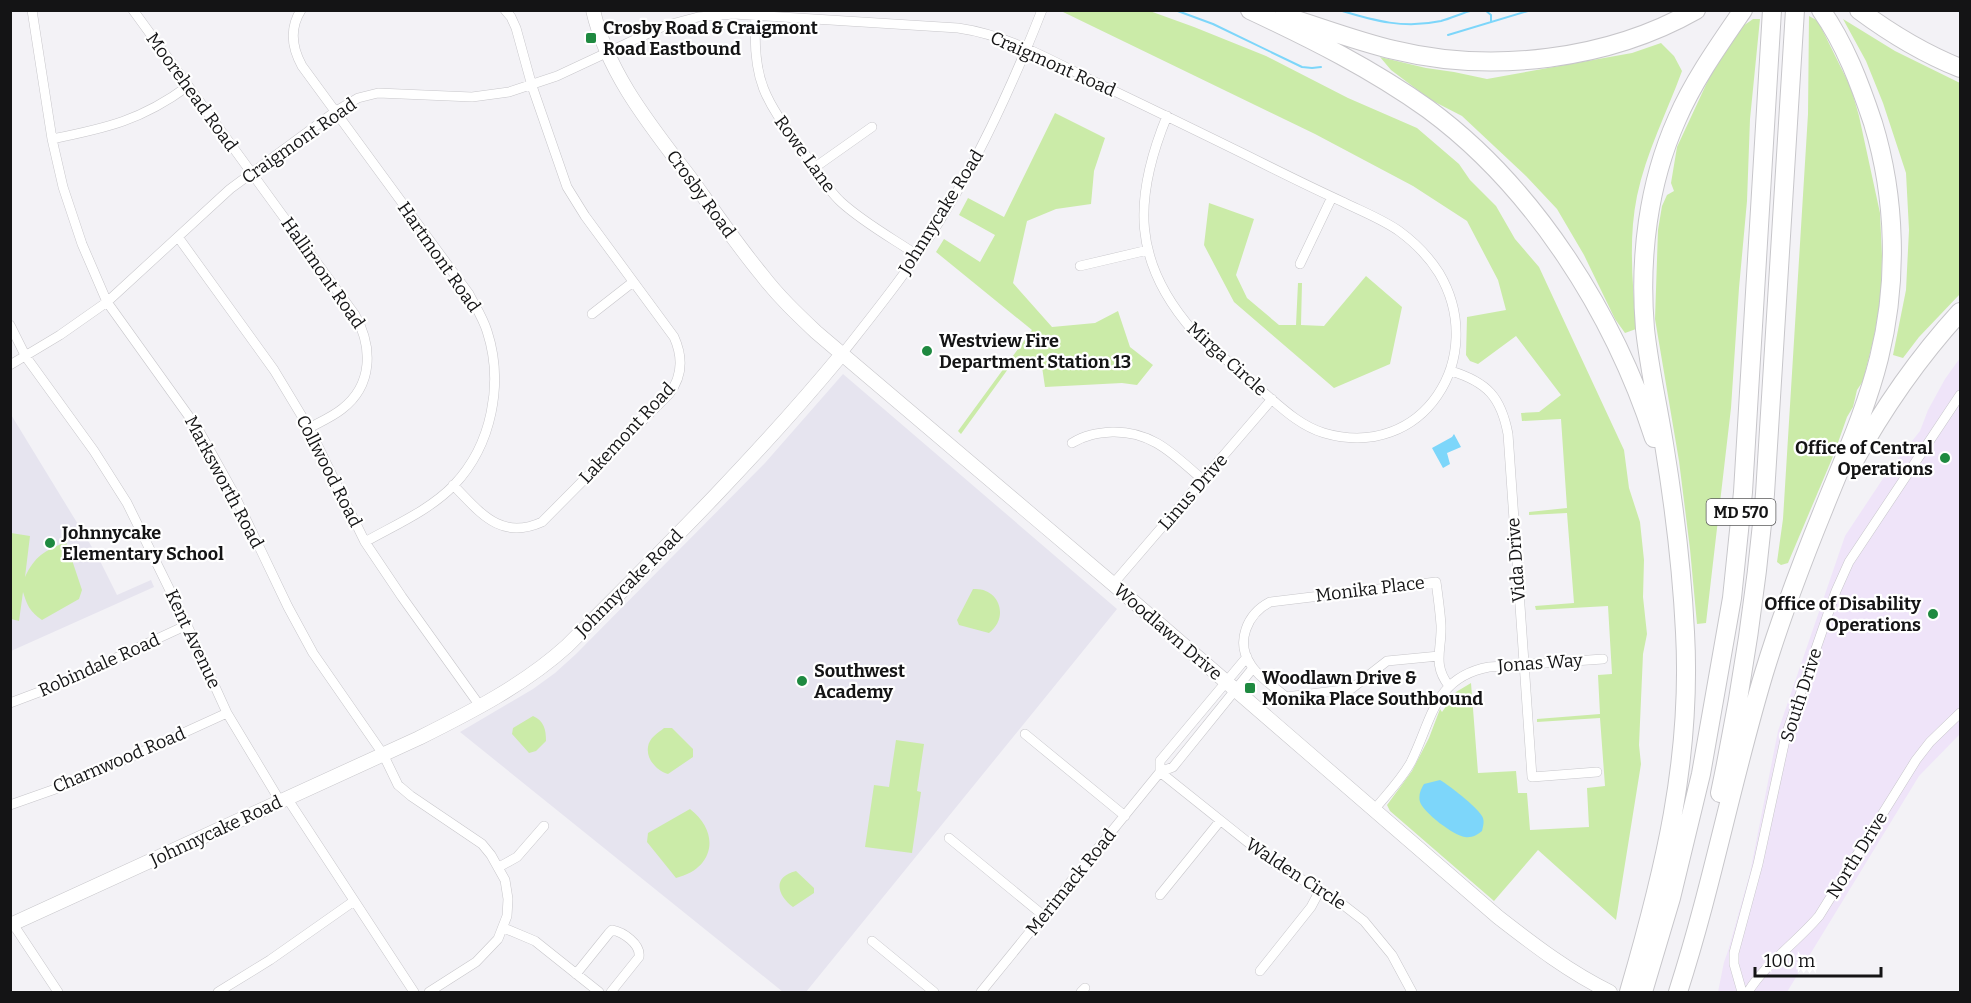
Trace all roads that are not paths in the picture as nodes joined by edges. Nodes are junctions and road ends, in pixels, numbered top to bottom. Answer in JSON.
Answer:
{"nodes":[{"id":1,"x":32,"y":10,"type":"edge"},
{"id":2,"x":133,"y":10,"type":"edge"},
{"id":3,"x":504,"y":10,"type":"edge"},
{"id":4,"x":593,"y":10,"type":"edge"},
{"id":5,"x":1042,"y":10,"type":"edge"},
{"id":6,"x":1250,"y":10,"type":"edge"},
{"id":7,"x":1268,"y":10,"type":"edge"},
{"id":8,"x":1696,"y":10,"type":"edge"},
{"id":9,"x":1772,"y":10,"type":"edge"},
{"id":10,"x":1795,"y":10,"type":"edge"},
{"id":11,"x":1821,"y":10,"type":"edge"},
{"id":12,"x":1859,"y":10,"type":"edge"},
{"id":13,"x":1743,"y":11,"type":"edge"},
{"id":14,"x":297,"y":12,"type":"edge"},
{"id":15,"x":756,"y":15,"type":"junction"},
{"id":16,"x":1027,"y":48,"type":"junction"},
{"id":17,"x":608,"y":53,"type":"junction"},
{"id":18,"x":1960,"y":68,"type":"edge"},
{"id":19,"x":532,"y":86,"type":"junction"},
{"id":20,"x":188,"y":87,"type":"junction"},
{"id":21,"x":336,"y":111,"type":"junction"},
{"id":22,"x":1167,"y":116,"type":"junction"},
{"id":23,"x":872,"y":127,"type":"dead end"},
{"id":24,"x":52,"y":139,"type":"junction"},
{"id":25,"x":814,"y":168,"type":"junction"},
{"id":26,"x":251,"y":173,"type":"junction"},
{"id":27,"x":1332,"y":197,"type":"junction"},
{"id":28,"x":178,"y":237,"type":"junction"},
{"id":29,"x":1148,"y":250,"type":"junction"},
{"id":30,"x":917,"y":255,"type":"junction"},
{"id":31,"x":1300,"y":264,"type":"dead end"},
{"id":32,"x":1080,"y":266,"type":"dead end"},
{"id":33,"x":633,"y":282,"type":"junction"},
{"id":34,"x":107,"y":302,"type":"junction"},
{"id":35,"x":1960,"y":312,"type":"edge"},
{"id":36,"x":592,"y":314,"type":"dead end"},
{"id":37,"x":10,"y":325,"type":"edge"},
{"id":38,"x":842,"y":354,"type":"junction"},
{"id":39,"x":26,"y":357,"type":"junction"},
{"id":40,"x":10,"y":365,"type":"edge"},
{"id":41,"x":1451,"y":371,"type":"junction"},
{"id":42,"x":1960,"y":395,"type":"edge"},
{"id":43,"x":1272,"y":399,"type":"junction"},
{"id":44,"x":309,"y":428,"type":"junction"},
{"id":45,"x":1333,"y":435,"type":"joint"},
{"id":46,"x":1072,"y":443,"type":"dead end"},
{"id":47,"x":1203,"y":480,"type":"junction"},
{"id":48,"x":453,"y":485,"type":"junction"},
{"id":49,"x":366,"y":542,"type":"junction"},
{"id":50,"x":1681,"y":581,"type":"junction"},
{"id":51,"x":1795,"y":583,"type":"junction"},
{"id":52,"x":1113,"y":584,"type":"junction"},
{"id":53,"x":187,"y":625,"type":"junction"},
{"id":54,"x":1439,"y":656,"type":"junction"},
{"id":55,"x":1603,"y":659,"type":"dead end"},
{"id":56,"x":1250,"y":663,"type":"junction"},
{"id":57,"x":1523,"y":665,"type":"junction"},
{"id":58,"x":1231,"y":686,"type":"junction"},
{"id":59,"x":1449,"y":686,"type":"junction"},
{"id":60,"x":10,"y":703,"type":"edge"},
{"id":61,"x":480,"y":706,"type":"junction"},
{"id":62,"x":227,"y":713,"type":"junction"},
{"id":63,"x":1960,"y":713,"type":"edge"},
{"id":64,"x":1025,"y":734,"type":"dead end"},
{"id":65,"x":383,"y":754,"type":"junction"},
{"id":66,"x":1160,"y":772,"type":"junction"},
{"id":67,"x":1597,"y":772,"type":"dead end"},
{"id":68,"x":284,"y":800,"type":"junction"},
{"id":69,"x":10,"y":804,"type":"edge"},
{"id":70,"x":1374,"y":810,"type":"junction"},
{"id":71,"x":1125,"y":816,"type":"junction"},
{"id":72,"x":1220,"y":821,"type":"junction"},
{"id":73,"x":544,"y":826,"type":"dead end"},
{"id":74,"x":949,"y":838,"type":"dead end"},
{"id":75,"x":499,"y":867,"type":"junction"},
{"id":76,"x":1320,"y":890,"type":"junction"},
{"id":77,"x":1160,"y":895,"type":"dead end"},
{"id":78,"x":354,"y":901,"type":"junction"},
{"id":79,"x":1044,"y":916,"type":"junction"},
{"id":80,"x":12,"y":924,"type":"edge"},
{"id":81,"x":504,"y":928,"type":"junction"},
{"id":82,"x":872,"y":941,"type":"dead end"},
{"id":83,"x":1260,"y":970,"type":"dead end"},
{"id":84,"x":576,"y":974,"type":"junction"},
{"id":85,"x":1642,"y":981,"type":"edge"},
{"id":86,"x":1673,"y":990,"type":"edge"},
{"id":87,"x":1410,"y":992,"type":"edge"},
{"id":88,"x":58,"y":993,"type":"edge"},
{"id":89,"x":218,"y":993,"type":"edge"},
{"id":90,"x":414,"y":993,"type":"edge"},
{"id":91,"x":429,"y":993,"type":"edge"},
{"id":92,"x":599,"y":993,"type":"edge"},
{"id":93,"x":612,"y":993,"type":"edge"},
{"id":94,"x":934,"y":993,"type":"edge"},
{"id":95,"x":981,"y":993,"type":"edge"},
{"id":96,"x":1610,"y":993,"type":"edge"},
{"id":97,"x":1629,"y":993,"type":"edge"},
{"id":98,"x":1742,"y":993,"type":"edge"},
{"id":99,"x":1748,"y":993,"type":"edge"}],
"edges":[{"from":1,"to":24,"type":"street","name":"Marksworth Road"},
{"from":2,"to":20,"type":"street","name":"Moorehead Road"},
{"from":3,"to":19,"type":"street","name":"Lakemont Road"},
{"from":4,"to":17,"type":"main road","name":"Crosby Road"},
{"from":5,"to":16,"type":"street","name":"Johnnycake Road"},
{"from":6,"to":50,"type":"highway"},
{"from":7,"to":8,"type":"highway"},
{"from":9,"to":85,"type":"highway","number":"MD 570"},
{"from":10,"to":86,"type":"highway","number":"MD 570"},
{"from":11,"to":51,"type":"highway"},
{"from":12,"to":18,"type":"highway"},
{"from":13,"to":50,"type":"highway"},
{"from":14,"to":21,"type":"street","name":"Hartmont Road"},
{"from":15,"to":16,"type":"street","name":"Craigmont Road"},
{"from":15,"to":17,"type":"street","name":"Craigmont Road"},
{"from":15,"to":25,"type":"street","name":"Rowe Lane"},
{"from":16,"to":22,"type":"street","name":"Craigmont Road"},
{"from":16,"to":30,"type":"street","name":"Johnnycake Road"},
{"from":17,"to":19,"type":"street","name":"Craigmont Road"},
{"from":17,"to":38,"type":"main road","name":"Crosby Road"},
{"from":19,"to":21,"type":"street","name":"Craigmont Road"},
{"from":19,"to":33,"type":"street","name":"Lakemont Road"},
{"from":20,"to":24,"type":"street"},
{"from":20,"to":26,"type":"street","name":"Moorehead Road"},
{"from":21,"to":26,"type":"street","name":"Craigmont Road"},
{"from":21,"to":48,"type":"street","name":"Hartmont Road"},
{"from":22,"to":27,"type":"street","name":"Craigmont Road"},
{"from":22,"to":29,"type":"street","name":"Mirga Circle"},
{"from":23,"to":25,"type":"street"},
{"from":24,"to":34,"type":"street","name":"Marksworth Road"},
{"from":25,"to":30,"type":"street","name":"Rowe Lane"},
{"from":26,"to":28,"type":"street","name":"Craigmont Road"},
{"from":26,"to":44,"type":"street","name":"Hallimont Road"},
{"from":27,"to":31,"type":"street"},
{"from":27,"to":41,"type":"street","name":"Craigmont Road"},
{"from":28,"to":34,"type":"street","name":"Craigmont Road"},
{"from":28,"to":44,"type":"street","name":"Collwood Road"},
{"from":29,"to":32,"type":"street"},
{"from":29,"to":43,"type":"street","name":"Mirga Circle"},
{"from":30,"to":38,"type":"street","name":"Johnnycake Road"},
{"from":33,"to":36,"type":"street"},
{"from":33,"to":48,"type":"street","name":"Lakemont Road"},
{"from":34,"to":39,"type":"street","name":"Craigmont Road"},
{"from":34,"to":65,"type":"street","name":"Marksworth Road"},
{"from":35,"to":51,"type":"highway"},
{"from":37,"to":39,"type":"street","name":"Kent Avenue"},
{"from":38,"to":52,"type":"main road","name":"Woodlawn Drive"},
{"from":38,"to":61,"type":"main road","name":"Johnnycake Road"},
{"from":39,"to":40,"type":"street","name":"Craigmont Road"},
{"from":39,"to":53,"type":"street","name":"Kent Avenue"},
{"from":41,"to":45,"type":"street","name":"Craigmont Road"},
{"from":41,"to":57,"type":"street","name":"Vida Drive"},
{"from":42,"to":98,"type":"street","name":"South Drive"},
{"from":43,"to":45,"type":"street","name":"Mirga Circle"},
{"from":43,"to":47,"type":"street","name":"Linus Drive"},
{"from":44,"to":49,"type":"street","name":"Collwood Road"},
{"from":46,"to":47,"type":"street"},
{"from":47,"to":52,"type":"street","name":"Linus Drive"},
{"from":48,"to":49,"type":"street","name":"Hartmont Road"},
{"from":49,"to":61,"type":"street","name":"Collwood Road"},
{"from":50,"to":85,"type":"highway"},
{"from":51,"to":86,"type":"highway"},
{"from":52,"to":58,"type":"main road","name":"Woodlawn Drive"},
{"from":53,"to":60,"type":"street","name":"Robindale Road"},
{"from":53,"to":62,"type":"street","name":"Kent Avenue"},
{"from":54,"to":56,"type":"street"},
{"from":54,"to":56,"type":"street","name":"Monika Place"},
{"from":54,"to":59,"type":"street","name":"Monika Place"},
{"from":55,"to":57,"type":"street","name":"Jonas Way"},
{"from":56,"to":58,"type":"street","name":"Merimack Road"},
{"from":57,"to":59,"type":"street","name":"Jonas Way"},
{"from":57,"to":67,"type":"street","name":"Vida Drive"},
{"from":58,"to":66,"type":"street","name":"Merimack Road"},
{"from":58,"to":70,"type":"main road","name":"Woodlawn Drive"},
{"from":59,"to":70,"type":"street","name":"Jonas Way"},
{"from":61,"to":65,"type":"main road","name":"Johnnycake Road"},
{"from":62,"to":68,"type":"street","name":"Kent Avenue"},
{"from":62,"to":69,"type":"street","name":"Charnwood Road"},
{"from":63,"to":99,"type":"street","name":"North Drive"},
{"from":64,"to":71,"type":"street"},
{"from":65,"to":68,"type":"main road","name":"Johnnycake Road"},
{"from":65,"to":75,"type":"street","name":"Marksworth Road"},
{"from":66,"to":71,"type":"street","name":"Merimack Road"},
{"from":66,"to":72,"type":"street","name":"Walden Circle"},
{"from":68,"to":78,"type":"street","name":"Kent Avenue"},
{"from":68,"to":80,"type":"main road","name":"Johnnycake Road"},
{"from":70,"to":96,"type":"main road","name":"Woodlawn Drive"},
{"from":71,"to":79,"type":"street","name":"Merimack Road"},
{"from":72,"to":76,"type":"street","name":"Walden Circle"},
{"from":72,"to":77,"type":"street"},
{"from":73,"to":75,"type":"street"},
{"from":74,"to":79,"type":"street"},
{"from":75,"to":81,"type":"street"},
{"from":76,"to":83,"type":"street"},
{"from":76,"to":87,"type":"street","name":"Walden Circle"},
{"from":78,"to":89,"type":"street"},
{"from":78,"to":90,"type":"street","name":"Kent Avenue"},
{"from":79,"to":95,"type":"street","name":"Merimack Road"},
{"from":80,"to":88,"type":"street"},
{"from":81,"to":84,"type":"street"},
{"from":81,"to":91,"type":"street"},
{"from":82,"to":94,"type":"street"},
{"from":84,"to":92,"type":"street"},
{"from":84,"to":93,"type":"street"},
{"from":85,"to":97,"type":"highway"}]}
